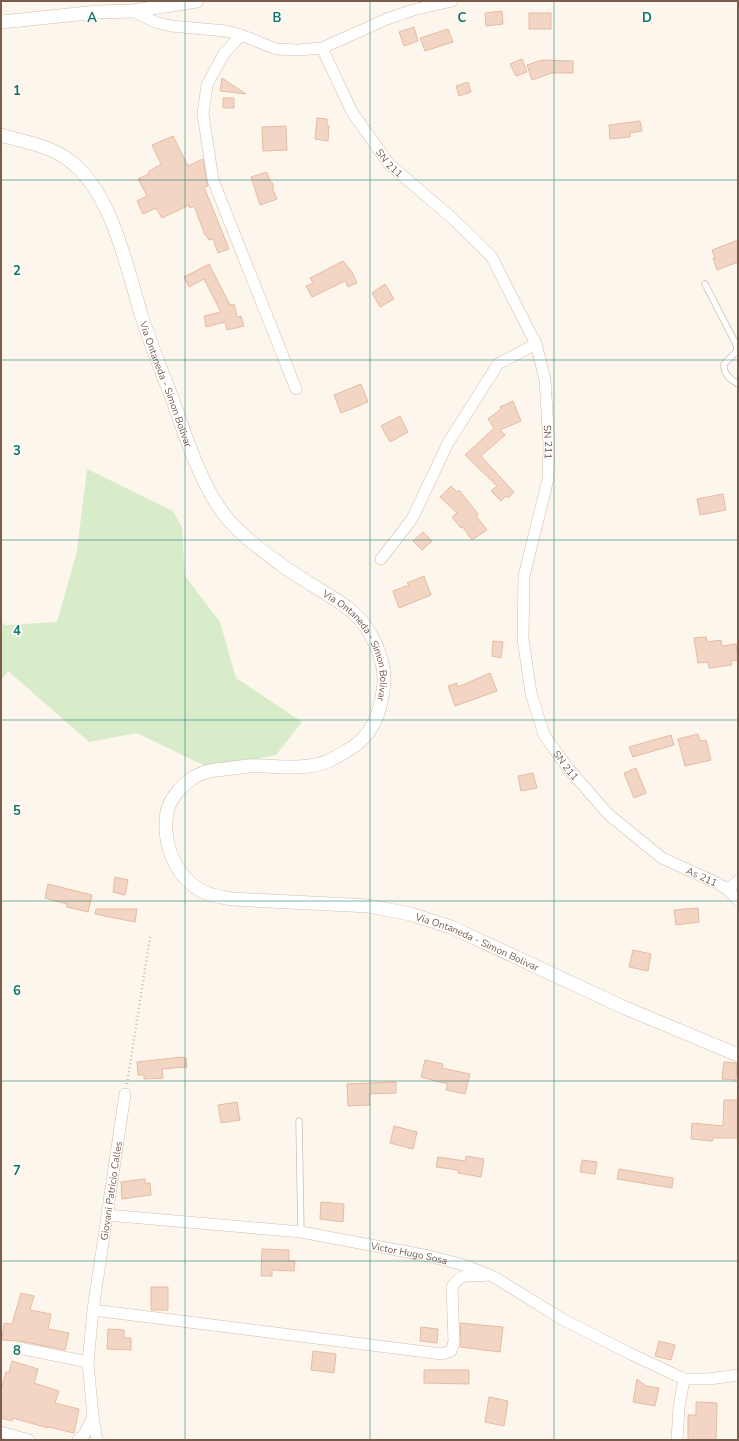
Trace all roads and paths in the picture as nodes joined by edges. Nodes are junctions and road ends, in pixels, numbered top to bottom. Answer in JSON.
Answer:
{"nodes":[{"id":1,"x":198,"y":1,"type":"edge"},
{"id":2,"x":452,"y":1,"type":"edge"},
{"id":3,"x":133,"y":11,"type":"junction"},
{"id":4,"x":1,"y":22,"type":"edge"},
{"id":5,"x":241,"y":35,"type":"junction"},
{"id":6,"x":322,"y":48,"type":"junction"},
{"id":7,"x":1,"y":135,"type":"edge"},
{"id":8,"x":705,"y":284,"type":"dead end"},
{"id":9,"x":536,"y":344,"type":"junction"},
{"id":10,"x":738,"y":384,"type":"edge"},
{"id":11,"x":296,"y":389,"type":"dead end"},
{"id":12,"x":381,"y":559,"type":"dead end"},
{"id":13,"x":662,"y":858,"type":"joint"},
{"id":14,"x":738,"y":880,"type":"edge"},
{"id":15,"x":727,"y":889,"type":"junction"},
{"id":16,"x":738,"y":900,"type":"edge"},
{"id":17,"x":150,"y":937,"type":"dead end"},
{"id":18,"x":738,"y":1055,"type":"edge"},
{"id":19,"x":125,"y":1094,"type":"joint"},
{"id":20,"x":299,"y":1121,"type":"dead end"},
{"id":21,"x":107,"y":1215,"type":"junction"},
{"id":22,"x":301,"y":1232,"type":"junction"},
{"id":23,"x":494,"y":1277,"type":"junction"},
{"id":24,"x":93,"y":1310,"type":"junction"},
{"id":25,"x":19,"y":1348,"type":"dead end"},
{"id":26,"x":88,"y":1362,"type":"junction"},
{"id":27,"x":738,"y":1375,"type":"edge"},
{"id":28,"x":684,"y":1379,"type":"junction"},
{"id":29,"x":93,"y":1417,"type":"junction"},
{"id":30,"x":1,"y":1432,"type":"edge"},
{"id":31,"x":29,"y":1440,"type":"edge"},
{"id":32,"x":78,"y":1440,"type":"edge"},
{"id":33,"x":97,"y":1440,"type":"edge"},
{"id":34,"x":677,"y":1440,"type":"edge"}],
"edges":[{"from":1,"to":3,"type":"street"},
{"from":2,"to":6,"type":"street"},
{"from":3,"to":4,"type":"street"},
{"from":3,"to":5,"type":"street"},
{"from":5,"to":6,"type":"street"},
{"from":5,"to":11,"type":"street"},
{"from":6,"to":9,"type":"street","name":"SN 211"},
{"from":7,"to":18,"type":"street","name":"Via Ontaneda - Simon Bolivar"},
{"from":8,"to":10,"type":"lane"},
{"from":9,"to":12,"type":"street"},
{"from":9,"to":13,"type":"street","name":"SN 211"},
{"from":13,"to":15,"type":"street","name":"As 211"},
{"from":14,"to":15,"type":"street"},
{"from":15,"to":16,"type":"street","name":"As 211"},
{"from":17,"to":19,"type":"path"},
{"from":19,"to":21,"type":"street","name":"Giovani Patricio Calles"},
{"from":20,"to":22,"type":"lane"},
{"from":21,"to":22,"type":"street","name":"Victor Hugo Sosa"},
{"from":21,"to":24,"type":"street","name":"Giovani Patricio Calles"},
{"from":22,"to":23,"type":"street","name":"Victor Hugo Sosa"},
{"from":23,"to":24,"type":"street"},
{"from":23,"to":28,"type":"street","name":"Victor Hugo Sosa"},
{"from":24,"to":26,"type":"street","name":"Giovani Patricio Calles"},
{"from":25,"to":26,"type":"street"},
{"from":26,"to":29,"type":"street","name":"Giovani Patricio Calles"},
{"from":27,"to":28,"type":"street"},
{"from":28,"to":34,"type":"street"},
{"from":29,"to":32,"type":"street"},
{"from":29,"to":33,"type":"street","name":"Giovani Patricio Calles"},
{"from":30,"to":31,"type":"street"}]}
